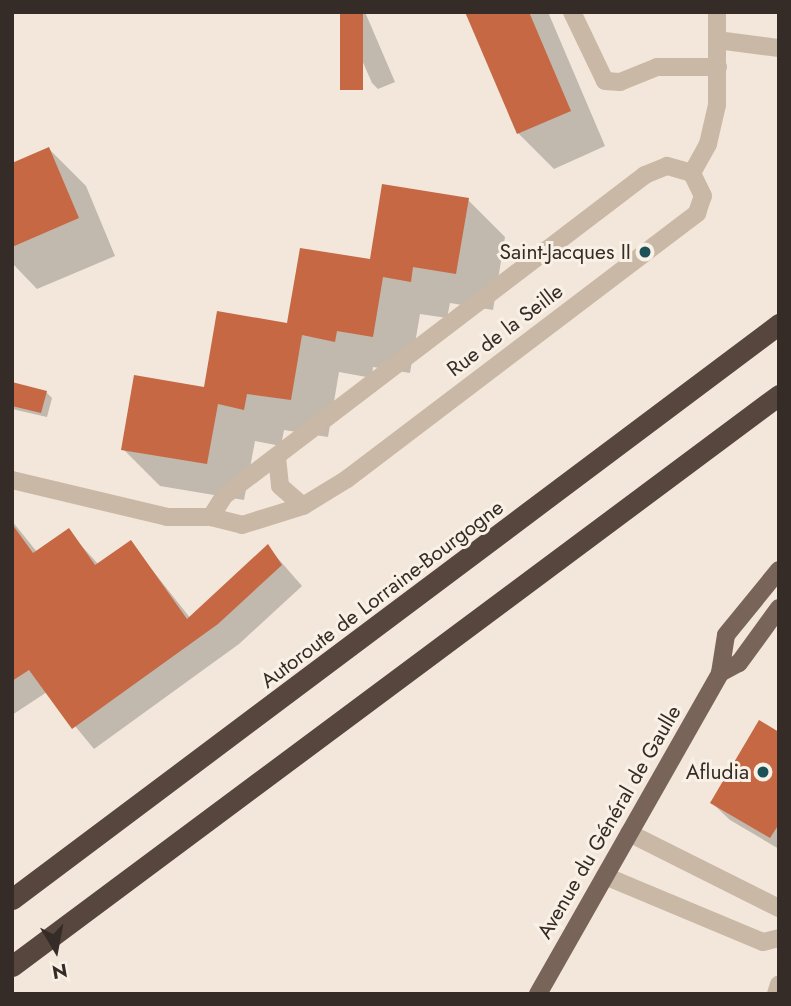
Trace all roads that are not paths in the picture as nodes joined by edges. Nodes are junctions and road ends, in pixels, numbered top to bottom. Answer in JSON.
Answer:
{"nodes":[{"id":1,"x":572,"y":12,"type":"edge"},
{"id":2,"x":717,"y":12,"type":"edge"},
{"id":3,"x":717,"y":40,"type":"junction"},
{"id":4,"x":779,"y":48,"type":"edge"},
{"id":5,"x":718,"y":67,"type":"junction"},
{"id":6,"x":692,"y":173,"type":"junction"},
{"id":7,"x":779,"y":324,"type":"edge"},
{"id":8,"x":779,"y":395,"type":"edge"},
{"id":9,"x":277,"y":457,"type":"junction"},
{"id":10,"x":12,"y":480,"type":"edge"},
{"id":11,"x":303,"y":506,"type":"junction"},
{"id":12,"x":211,"y":517,"type":"junction"},
{"id":13,"x":779,"y":570,"type":"edge"},
{"id":14,"x":779,"y":608,"type":"edge"},
{"id":15,"x":720,"y":673,"type":"junction"},
{"id":16,"x":629,"y":833,"type":"junction"},
{"id":17,"x":605,"y":876,"type":"junction"},
{"id":18,"x":12,"y":899,"type":"edge"},
{"id":19,"x":779,"y":908,"type":"edge"},
{"id":20,"x":779,"y":938,"type":"edge"},
{"id":21,"x":12,"y":966,"type":"edge"},
{"id":22,"x":779,"y":984,"type":"edge"},
{"id":23,"x":538,"y":994,"type":"edge"},
{"id":24,"x":776,"y":994,"type":"edge"}],
"edges":[{"from":1,"to":5,"type":"street"},
{"from":2,"to":3,"type":"street"},
{"from":3,"to":4,"type":"street"},
{"from":3,"to":5,"type":"street"},
{"from":5,"to":6,"type":"street"},
{"from":6,"to":9,"type":"street","name":"Rue de la Seille"},
{"from":6,"to":11,"type":"street","name":"Rue de la Seille"},
{"from":7,"to":18,"type":"highway","name":"Autoroute de Lorraine-Bourgogne"},
{"from":8,"to":21,"type":"highway"},
{"from":9,"to":11,"type":"street"},
{"from":9,"to":12,"type":"street","name":"Rue de la Seille"},
{"from":10,"to":12,"type":"street","name":"Rue de la Seille"},
{"from":11,"to":12,"type":"street","name":"Rue de la Seille"},
{"from":13,"to":15,"type":"main road","name":"Avenue du Général de Gaulle"},
{"from":14,"to":15,"type":"main road","name":"Avenue du Général de Gaulle"},
{"from":15,"to":16,"type":"main road","name":"Avenue du Général de Gaulle"},
{"from":16,"to":17,"type":"main road","name":"Avenue du Général de Gaulle"},
{"from":16,"to":19,"type":"street"},
{"from":17,"to":20,"type":"street"},
{"from":17,"to":23,"type":"main road","name":"Avenue du Général de Gaulle"},
{"from":22,"to":24,"type":"street"}]}
